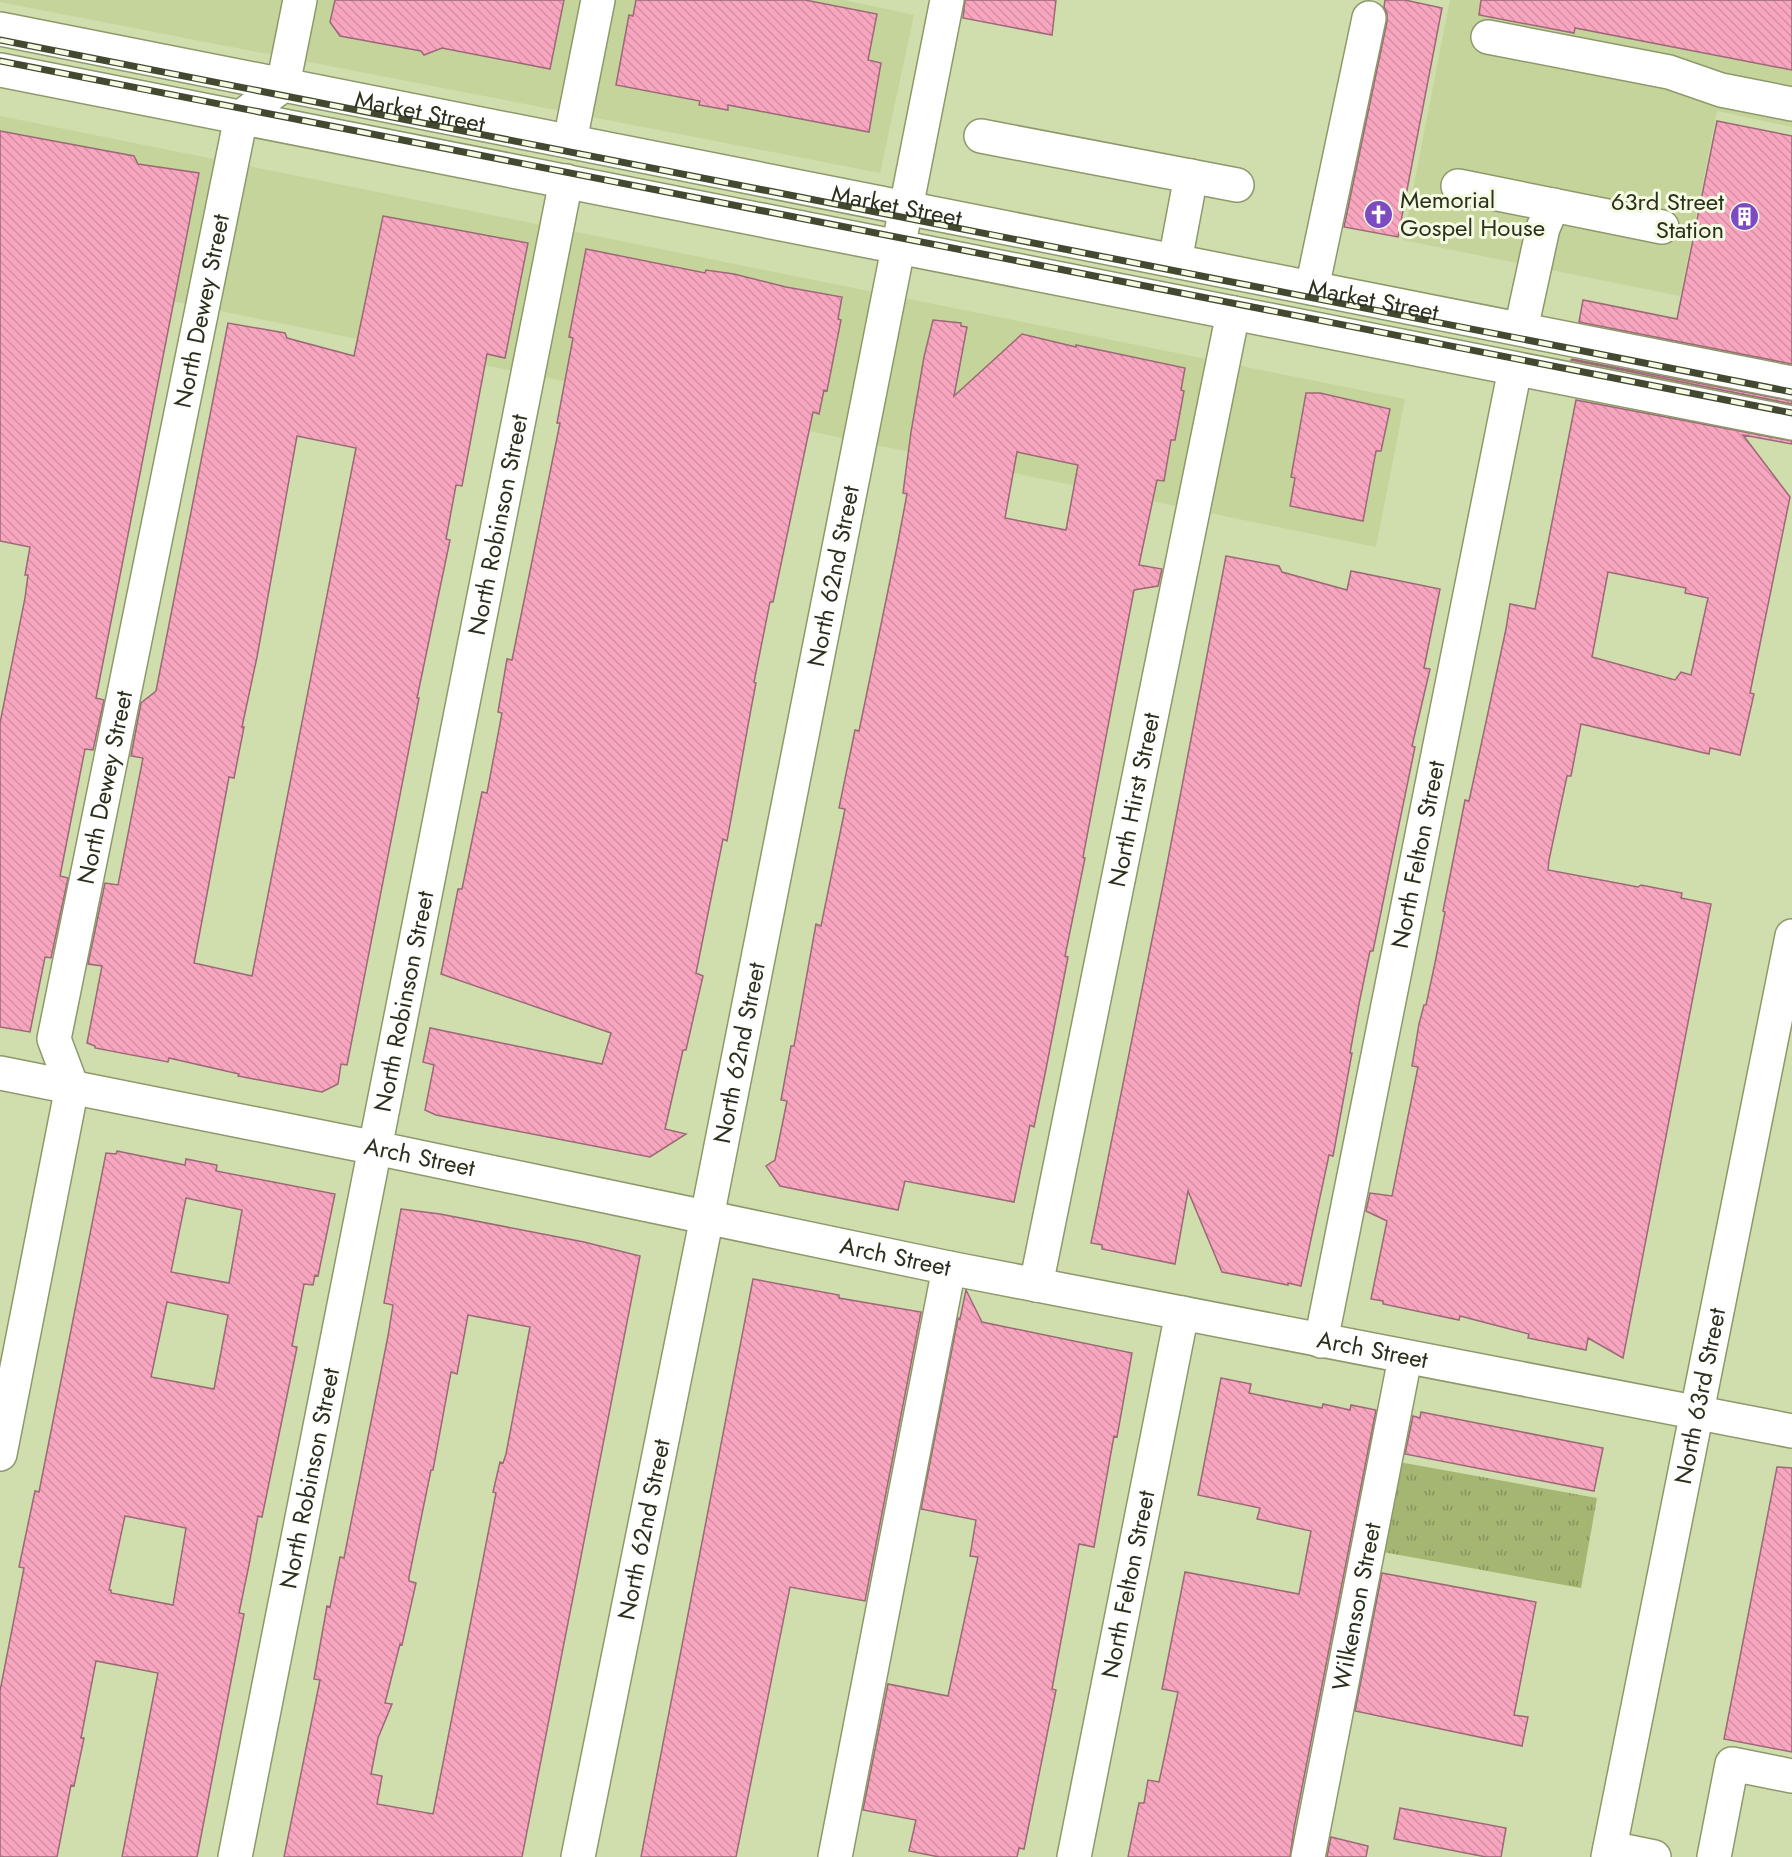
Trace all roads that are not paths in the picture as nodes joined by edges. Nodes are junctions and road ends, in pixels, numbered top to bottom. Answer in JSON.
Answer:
{"nodes":[{"id":1,"x":300,"y":0,"type":"edge"},
{"id":2,"x":598,"y":0,"type":"edge"},
{"id":3,"x":947,"y":0,"type":"edge"},
{"id":4,"x":1369,"y":18,"type":"dead end"},
{"id":5,"x":0,"y":29,"type":"edge"},
{"id":6,"x":1488,"y":36,"type":"dead end"},
{"id":7,"x":0,"y":70,"type":"edge"},
{"id":8,"x":283,"y":85,"type":"junction"},
{"id":9,"x":1792,"y":104,"type":"edge"},
{"id":10,"x":241,"y":117,"type":"junction"},
{"id":11,"x":981,"y":136,"type":"dead end"},
{"id":12,"x":570,"y":141,"type":"junction"},
{"id":13,"x":1191,"y":176,"type":"junction"},
{"id":14,"x":566,"y":181,"type":"junction"},
{"id":15,"x":1237,"y":185,"type":"dead end"},
{"id":16,"x":1458,"y":186,"type":"dead end"},
{"id":17,"x":1553,"y":205,"type":"junction"},
{"id":18,"x":906,"y":208,"type":"junction"},
{"id":19,"x":1662,"y":227,"type":"dead end"},
{"id":20,"x":898,"y":247,"type":"junction"},
{"id":21,"x":1175,"y":261,"type":"junction"},
{"id":22,"x":1312,"y":288,"type":"junction"},
{"id":23,"x":1233,"y":313,"type":"junction"},
{"id":24,"x":1521,"y":329,"type":"junction"},
{"id":25,"x":1515,"y":369,"type":"junction"},
{"id":26,"x":1792,"y":383,"type":"edge"},
{"id":27,"x":1792,"y":423,"type":"edge"},
{"id":28,"x":1792,"y":936,"type":"edge"},
{"id":29,"x":0,"y":1073,"type":"edge"},
{"id":30,"x":72,"y":1087,"type":"junction"},
{"id":31,"x":376,"y":1148,"type":"junction"},
{"id":32,"x":707,"y":1217,"type":"junction"},
{"id":33,"x":949,"y":1268,"type":"junction"},
{"id":34,"x":1036,"y":1285,"type":"junction"},
{"id":35,"x":1182,"y":1313,"type":"junction"},
{"id":36,"x":1321,"y":1341,"type":"junction"},
{"id":37,"x":1405,"y":1358,"type":"junction"},
{"id":38,"x":1698,"y":1413,"type":"junction"},
{"id":39,"x":1792,"y":1431,"type":"edge"},
{"id":40,"x":0,"y":1454,"type":"edge"},
{"id":41,"x":1792,"y":1776,"type":"edge"},
{"id":42,"x":1609,"y":1852,"type":"edge"},
{"id":43,"x":235,"y":1857,"type":"edge"},
{"id":44,"x":578,"y":1857,"type":"edge"},
{"id":45,"x":835,"y":1857,"type":"edge"},
{"id":46,"x":1074,"y":1857,"type":"edge"},
{"id":47,"x":1308,"y":1857,"type":"edge"},
{"id":48,"x":1654,"y":1857,"type":"edge"},
{"id":49,"x":1714,"y":1857,"type":"edge"}],
"edges":[{"from":1,"to":8,"type":"street"},
{"from":2,"to":12,"type":"street"},
{"from":3,"to":18,"type":"street","name":"North 62nd Street"},
{"from":4,"to":22,"type":"street"},
{"from":5,"to":8,"type":"street","name":"Market Street"},
{"from":6,"to":9,"type":"street"},
{"from":7,"to":10,"type":"street","name":"Market Street"},
{"from":8,"to":10,"type":"street"},
{"from":8,"to":12,"type":"street","name":"Market Street"},
{"from":10,"to":14,"type":"street","name":"Market Street"},
{"from":10,"to":30,"type":"street","name":"North Dewey Street"},
{"from":11,"to":13,"type":"street"},
{"from":12,"to":18,"type":"street","name":"Market Street"},
{"from":13,"to":15,"type":"street"},
{"from":13,"to":21,"type":"street"},
{"from":14,"to":20,"type":"street","name":"Market Street"},
{"from":14,"to":31,"type":"street","name":"North Robinson Street"},
{"from":16,"to":17,"type":"street"},
{"from":17,"to":19,"type":"street"},
{"from":17,"to":24,"type":"street"},
{"from":18,"to":20,"type":"street","name":"North 62nd Street"},
{"from":18,"to":21,"type":"street","name":"Market Street"},
{"from":20,"to":23,"type":"street","name":"Market Street"},
{"from":20,"to":32,"type":"street","name":"North 62nd Street"},
{"from":21,"to":22,"type":"street","name":"Market Street"},
{"from":22,"to":24,"type":"street","name":"Market Street"},
{"from":23,"to":25,"type":"street","name":"Market Street"},
{"from":23,"to":34,"type":"street","name":"North Hirst Street"},
{"from":24,"to":26,"type":"street","name":"Market Street"},
{"from":25,"to":27,"type":"street","name":"Market Street"},
{"from":25,"to":36,"type":"street","name":"North Felton Street"},
{"from":28,"to":38,"type":"street","name":"North 63rd Street"},
{"from":29,"to":30,"type":"street","name":"Arch Street"},
{"from":30,"to":31,"type":"street","name":"Arch Street"},
{"from":30,"to":40,"type":"street"},
{"from":31,"to":32,"type":"street","name":"Arch Street"},
{"from":31,"to":43,"type":"street","name":"North Robinson Street"},
{"from":32,"to":33,"type":"street","name":"Arch Street"},
{"from":32,"to":44,"type":"street","name":"North 62nd Street"},
{"from":33,"to":34,"type":"street","name":"Arch Street"},
{"from":33,"to":45,"type":"street"},
{"from":34,"to":35,"type":"street","name":"Arch Street"},
{"from":35,"to":36,"type":"street","name":"Arch Street"},
{"from":35,"to":46,"type":"street","name":"North Felton Street"},
{"from":36,"to":37,"type":"street","name":"Arch Street"},
{"from":37,"to":38,"type":"street","name":"Arch Street"},
{"from":37,"to":47,"type":"street","name":"Wilkenson Street"},
{"from":38,"to":39,"type":"street","name":"Arch Street"},
{"from":38,"to":42,"type":"street","name":"North 63rd Street"},
{"from":41,"to":49,"type":"street"},
{"from":42,"to":48,"type":"street"}]}
